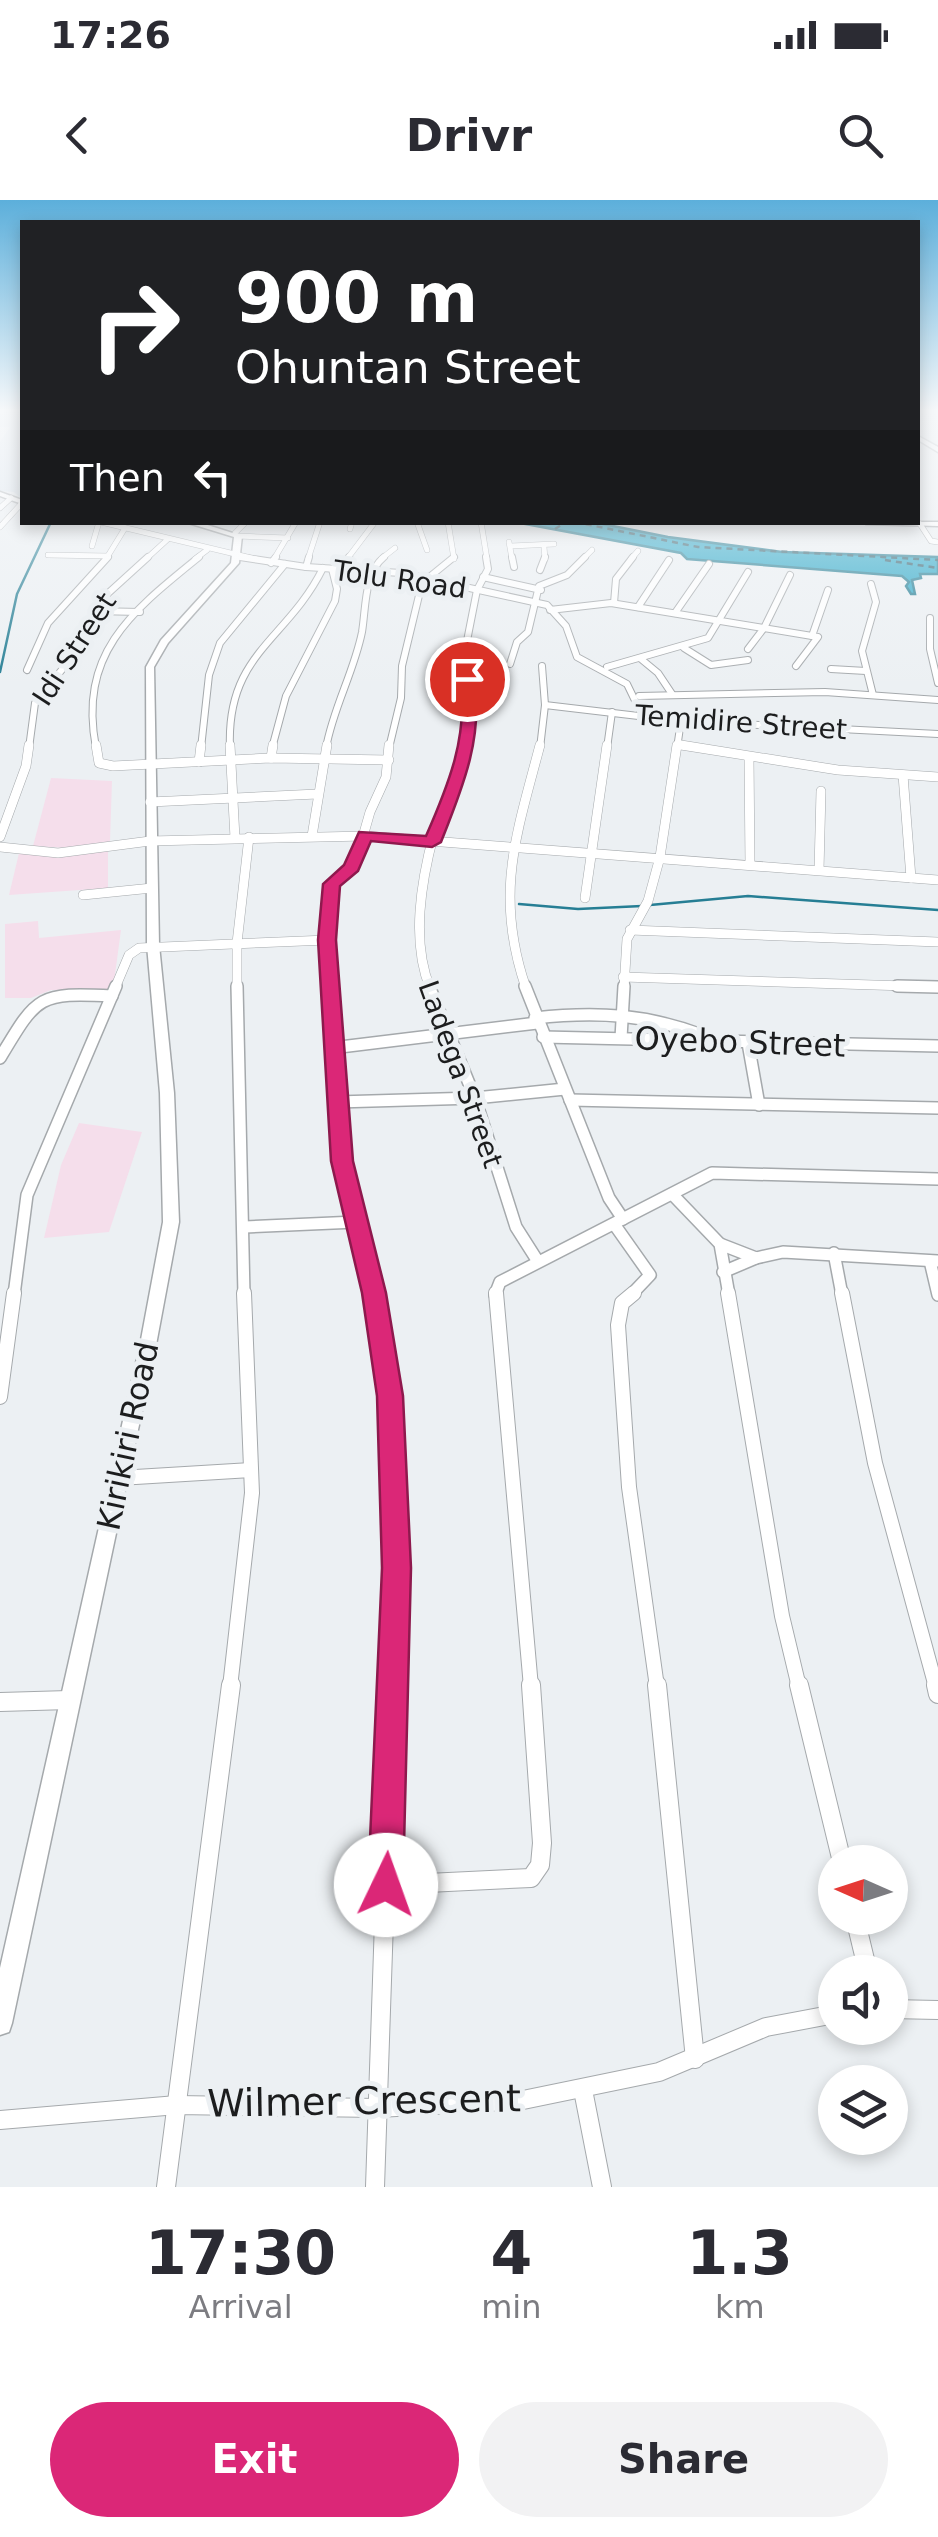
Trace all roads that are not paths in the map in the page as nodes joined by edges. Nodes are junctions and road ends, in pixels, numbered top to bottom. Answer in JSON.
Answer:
{"nodes":[{"id":1,"x":20,"y":504,"type":"edge"},
{"id":2,"x":920,"y":524,"type":"joint"},
{"id":3,"x":938,"y":524,"type":"edge"},
{"id":4,"x":99,"y":525,"type":"edge"},
{"id":5,"x":112,"y":525,"type":"edge"},
{"id":6,"x":208,"y":525,"type":"edge"},
{"id":7,"x":244,"y":525,"type":"edge"},
{"id":8,"x":294,"y":525,"type":"edge"},
{"id":9,"x":319,"y":525,"type":"edge"},
{"id":10,"x":372,"y":525,"type":"edge"},
{"id":11,"x":418,"y":525,"type":"edge"},
{"id":12,"x":448,"y":525,"type":"edge"},
{"id":13,"x":481,"y":525,"type":"edge"},
{"id":14,"x":0,"y":527,"type":"edge"},
{"id":15,"x":125,"y":528,"type":"junction"},
{"id":16,"x":236,"y":534,"type":"junction"},
{"id":17,"x":288,"y":538,"type":"junction"},
{"id":18,"x":168,"y":540,"type":"junction"},
{"id":19,"x":938,"y":542,"type":"edge"},
{"id":20,"x":510,"y":544,"type":"junction"},
{"id":21,"x":554,"y":544,"type":"dead end"},
{"id":22,"x":92,"y":546,"type":"dead end"},
{"id":23,"x":544,"y":546,"type":"junction"},
{"id":24,"x":395,"y":548,"type":"dead end"},
{"id":25,"x":484,"y":548,"type":"junction"},
{"id":26,"x":206,"y":550,"type":"junction"},
{"id":27,"x":427,"y":550,"type":"dead end"},
{"id":28,"x":592,"y":550,"type":"dead end"},
{"id":29,"x":638,"y":551,"type":"dead end"},
{"id":30,"x":48,"y":555,"type":"dead end"},
{"id":31,"x":108,"y":556,"type":"junction"},
{"id":32,"x":234,"y":556,"type":"junction"},
{"id":33,"x":669,"y":560,"type":"dead end"},
{"id":34,"x":270,"y":563,"type":"junction"},
{"id":35,"x":286,"y":564,"type":"junction"},
{"id":36,"x":709,"y":564,"type":"dead end"},
{"id":37,"x":514,"y":566,"type":"dead end"},
{"id":38,"x":306,"y":567,"type":"junction"},
{"id":39,"x":331,"y":569,"type":"junction"},
{"id":40,"x":373,"y":570,"type":"junction"},
{"id":41,"x":540,"y":570,"type":"dead end"},
{"id":42,"x":748,"y":572,"type":"dead end"},
{"id":43,"x":790,"y":575,"type":"dead end"},
{"id":44,"x":483,"y":577,"type":"junction"},
{"id":45,"x":425,"y":579,"type":"junction"},
{"id":46,"x":871,"y":584,"type":"dead end"},
{"id":47,"x":477,"y":590,"type":"junction"},
{"id":48,"x":541,"y":590,"type":"junction"},
{"id":49,"x":828,"y":590,"type":"dead end"},
{"id":50,"x":533,"y":601,"type":"junction"},
{"id":51,"x":614,"y":603,"type":"junction"},
{"id":52,"x":638,"y":607,"type":"junction"},
{"id":53,"x":550,"y":610,"type":"junction"},
{"id":54,"x":94,"y":611,"type":"junction"},
{"id":55,"x":140,"y":612,"type":"junction"},
{"id":56,"x":675,"y":613,"type":"junction"},
{"id":57,"x":718,"y":618,"type":"junction"},
{"id":58,"x":930,"y":618,"type":"dead end"},
{"id":59,"x":764,"y":628,"type":"junction"},
{"id":60,"x":812,"y":636,"type":"junction"},
{"id":61,"x":684,"y":648,"type":"junction"},
{"id":62,"x":748,"y":649,"type":"dead end"},
{"id":63,"x":666,"y":652,"type":"junction"},
{"id":64,"x":641,"y":659,"type":"junction"},
{"id":65,"x":748,"y":660,"type":"dead end"},
{"id":66,"x":683,"y":662,"type":"dead end"},
{"id":67,"x":510,"y":664,"type":"dead end"},
{"id":68,"x":542,"y":666,"type":"dead end"},
{"id":69,"x":796,"y":666,"type":"dead end"},
{"id":70,"x":607,"y":667,"type":"junction"},
{"id":71,"x":832,"y":669,"type":"dead end"},
{"id":72,"x":27,"y":670,"type":"dead end"},
{"id":73,"x":866,"y":671,"type":"junction"},
{"id":74,"x":938,"y":682,"type":"edge"},
{"id":75,"x":701,"y":684,"type":"dead end"},
{"id":76,"x":707,"y":693,"type":"junction"},
{"id":77,"x":672,"y":694,"type":"junction"},
{"id":78,"x":872,"y":695,"type":"junction"},
{"id":79,"x":639,"y":696,"type":"junction"},
{"id":80,"x":938,"y":700,"type":"edge"},
{"id":81,"x":545,"y":705,"type":"junction"},
{"id":82,"x":612,"y":712,"type":"junction"},
{"id":83,"x":642,"y":715,"type":"junction"},
{"id":84,"x":681,"y":720,"type":"junction"},
{"id":85,"x":938,"y":734,"type":"edge"},
{"id":86,"x":680,"y":745,"type":"junction"},
{"id":87,"x":749,"y":757,"type":"junction"},
{"id":88,"x":271,"y":758,"type":"junction"},
{"id":89,"x":325,"y":758,"type":"junction"},
{"id":90,"x":230,"y":760,"type":"junction"},
{"id":91,"x":389,"y":760,"type":"junction"},
{"id":92,"x":199,"y":762,"type":"junction"},
{"id":93,"x":149,"y":765,"type":"junction"},
{"id":94,"x":903,"y":775,"type":"junction"},
{"id":95,"x":938,"y":777,"type":"edge"},
{"id":96,"x":822,"y":790,"type":"dead end"},
{"id":97,"x":317,"y":794,"type":"junction"},
{"id":98,"x":235,"y":796,"type":"junction"},
{"id":99,"x":150,"y":802,"type":"junction"},
{"id":100,"x":312,"y":836,"type":"junction"},
{"id":101,"x":365,"y":836,"type":"junction"},
{"id":102,"x":0,"y":837,"type":"edge"},
{"id":103,"x":242,"y":837,"type":"junction"},
{"id":104,"x":150,"y":841,"type":"junction"},
{"id":105,"x":432,"y":842,"type":"junction"},
{"id":106,"x":0,"y":847,"type":"edge"},
{"id":107,"x":512,"y":847,"type":"junction"},
{"id":108,"x":591,"y":852,"type":"junction"},
{"id":109,"x":660,"y":857,"type":"junction"},
{"id":110,"x":750,"y":865,"type":"junction"},
{"id":111,"x":819,"y":870,"type":"junction"},
{"id":112,"x":912,"y":878,"type":"junction"},
{"id":113,"x":938,"y":880,"type":"edge"},
{"id":114,"x":152,"y":888,"type":"junction"},
{"id":115,"x":83,"y":895,"type":"dead end"},
{"id":116,"x":585,"y":898,"type":"dead end"},
{"id":117,"x":630,"y":930,"type":"junction"},
{"id":118,"x":327,"y":940,"type":"junction"},
{"id":119,"x":938,"y":942,"type":"edge"},
{"id":120,"x":237,"y":943,"type":"junction"},
{"id":121,"x":152,"y":945,"type":"junction"},
{"id":122,"x":624,"y":978,"type":"junction"},
{"id":123,"x":938,"y":987,"type":"edge"},
{"id":124,"x":112,"y":996,"type":"junction"},
{"id":125,"x":620,"y":1011,"type":"junction"},
{"id":126,"x":536,"y":1020,"type":"junction"},
{"id":127,"x":446,"y":1032,"type":"junction"},
{"id":128,"x":542,"y":1037,"type":"junction"},
{"id":129,"x":621,"y":1038,"type":"junction"},
{"id":130,"x":716,"y":1040,"type":"junction"},
{"id":131,"x":748,"y":1044,"type":"junction"},
{"id":132,"x":938,"y":1046,"type":"edge"},
{"id":133,"x":332,"y":1048,"type":"junction"},
{"id":134,"x":0,"y":1058,"type":"edge"},
{"id":135,"x":567,"y":1094,"type":"junction"},
{"id":136,"x":475,"y":1098,"type":"junction"},
{"id":137,"x":337,"y":1102,"type":"junction"},
{"id":138,"x":759,"y":1105,"type":"junction"},
{"id":139,"x":938,"y":1108,"type":"edge"},
{"id":140,"x":938,"y":1179,"type":"edge"},
{"id":141,"x":672,"y":1194,"type":"junction"},
{"id":142,"x":356,"y":1222,"type":"junction"},
{"id":143,"x":619,"y":1222,"type":"junction"},
{"id":144,"x":245,"y":1227,"type":"junction"},
{"id":145,"x":720,"y":1244,"type":"junction"},
{"id":146,"x":834,"y":1253,"type":"junction"},
{"id":147,"x":756,"y":1258,"type":"junction"},
{"id":148,"x":537,"y":1260,"type":"junction"},
{"id":149,"x":934,"y":1261,"type":"edge"},
{"id":150,"x":724,"y":1272,"type":"junction"},
{"id":151,"x":938,"y":1296,"type":"edge"},
{"id":152,"x":1,"y":1372,"type":"edge"},
{"id":153,"x":0,"y":1397,"type":"edge"},
{"id":154,"x":251,"y":1470,"type":"junction"},
{"id":155,"x":119,"y":1478,"type":"junction"},
{"id":156,"x":938,"y":1694,"type":"edge"},
{"id":157,"x":69,"y":1700,"type":"junction"},
{"id":158,"x":0,"y":1702,"type":"edge"},
{"id":159,"x":838,"y":1845,"type":"edge"},
{"id":160,"x":386,"y":1885,"type":"junction"},
{"id":161,"x":908,"y":2009,"type":"edge"},
{"id":162,"x":938,"y":2010,"type":"edge"},
{"id":163,"x":818,"y":2017,"type":"edge"},
{"id":164,"x":0,"y":2023,"type":"edge"},
{"id":165,"x":695,"y":2058,"type":"junction"},
{"id":166,"x":583,"y":2090,"type":"junction"},
{"id":167,"x":177,"y":2105,"type":"junction"},
{"id":168,"x":378,"y":2108,"type":"junction"},
{"id":169,"x":0,"y":2120,"type":"edge"},
{"id":170,"x":166,"y":2187,"type":"edge"},
{"id":171,"x":374,"y":2187,"type":"edge"},
{"id":172,"x":602,"y":2187,"type":"edge"}],
"edges":[{"from":1,"to":14,"type":"street"},
{"from":2,"to":3,"type":"main road"},
{"from":2,"to":19,"type":"street"},
{"from":4,"to":22,"type":"street"},
{"from":5,"to":15,"type":"street","name":"Tolu Road"},
{"from":6,"to":16,"type":"main road"},
{"from":7,"to":16,"type":"street"},
{"from":8,"to":17,"type":"street"},
{"from":9,"to":38,"type":"street"},
{"from":10,"to":39,"type":"street"},
{"from":11,"to":27,"type":"street"},
{"from":12,"to":45,"type":"street"},
{"from":13,"to":25,"type":"street"},
{"from":15,"to":18,"type":"street","name":"Tolu Road"},
{"from":15,"to":31,"type":"street"},
{"from":16,"to":17,"type":"street"},
{"from":16,"to":32,"type":"main road"},
{"from":17,"to":34,"type":"street"},
{"from":18,"to":26,"type":"street","name":"Tolu Road"},
{"from":18,"to":54,"type":"street","name":"Idi Street"},
{"from":20,"to":23,"type":"street"},
{"from":20,"to":25,"type":"street"},
{"from":20,"to":37,"type":"street"},
{"from":21,"to":23,"type":"street"},
{"from":23,"to":41,"type":"street"},
{"from":24,"to":40,"type":"street"},
{"from":25,"to":44,"type":"street"},
{"from":26,"to":32,"type":"street","name":"Tolu Road"},
{"from":26,"to":55,"type":"street"},
{"from":28,"to":48,"type":"street"},
{"from":29,"to":51,"type":"street"},
{"from":30,"to":31,"type":"street"},
{"from":31,"to":72,"type":"street"},
{"from":32,"to":34,"type":"street","name":"Tolu Road"},
{"from":32,"to":93,"type":"main road","name":"Kirikiri Road"},
{"from":33,"to":52,"type":"street"},
{"from":34,"to":35,"type":"street","name":"Tolu Road"},
{"from":35,"to":38,"type":"street","name":"Tolu Road"},
{"from":35,"to":92,"type":"street"},
{"from":36,"to":56,"type":"street"},
{"from":38,"to":39,"type":"street","name":"Tolu Road"},
{"from":39,"to":40,"type":"street","name":"Tolu Road"},
{"from":39,"to":88,"type":"street"},
{"from":39,"to":90,"type":"street"},
{"from":40,"to":45,"type":"street","name":"Tolu Road"},
{"from":40,"to":89,"type":"street"},
{"from":42,"to":57,"type":"street"},
{"from":43,"to":59,"type":"street"},
{"from":44,"to":47,"type":"street","name":"Ladega Street"},
{"from":44,"to":48,"type":"street"},
{"from":45,"to":47,"type":"street","name":"Tolu Road"},
{"from":45,"to":91,"type":"street"},
{"from":46,"to":73,"type":"street"},
{"from":47,"to":50,"type":"street","name":"Tolu Road"},
{"from":47,"to":105,"type":"street","name":"Ladega Street"},
{"from":48,"to":50,"type":"street"},
{"from":49,"to":60,"type":"street"},
{"from":50,"to":53,"type":"street","name":"Tolu Road"},
{"from":50,"to":67,"type":"street"},
{"from":51,"to":52,"type":"street"},
{"from":51,"to":53,"type":"street"},
{"from":52,"to":56,"type":"street"},
{"from":53,"to":70,"type":"street"},
{"from":54,"to":55,"type":"street"},
{"from":54,"to":102,"type":"street","name":"Idi Street"},
{"from":55,"to":93,"type":"street"},
{"from":56,"to":57,"type":"street"},
{"from":57,"to":59,"type":"street"},
{"from":57,"to":61,"type":"street"},
{"from":58,"to":74,"type":"street"},
{"from":59,"to":60,"type":"street"},
{"from":59,"to":62,"type":"street"},
{"from":60,"to":69,"type":"street"},
{"from":61,"to":63,"type":"street"},
{"from":61,"to":65,"type":"street"},
{"from":63,"to":64,"type":"street"},
{"from":63,"to":66,"type":"street"},
{"from":64,"to":70,"type":"street"},
{"from":64,"to":77,"type":"street"},
{"from":68,"to":81,"type":"street"},
{"from":70,"to":79,"type":"street"},
{"from":71,"to":73,"type":"street"},
{"from":73,"to":78,"type":"street"},
{"from":75,"to":76,"type":"street"},
{"from":76,"to":77,"type":"street"},
{"from":76,"to":78,"type":"street"},
{"from":77,"to":79,"type":"street"},
{"from":78,"to":80,"type":"street"},
{"from":79,"to":83,"type":"street"},
{"from":81,"to":82,"type":"street","name":"Temidire Street"},
{"from":81,"to":107,"type":"street"},
{"from":82,"to":83,"type":"street","name":"Temidire Street"},
{"from":82,"to":108,"type":"street"},
{"from":83,"to":84,"type":"street","name":"Temidire Street"},
{"from":84,"to":85,"type":"street","name":"Temidire Street"},
{"from":84,"to":86,"type":"street"},
{"from":86,"to":87,"type":"street"},
{"from":86,"to":109,"type":"street"},
{"from":87,"to":94,"type":"street"},
{"from":87,"to":110,"type":"street"},
{"from":88,"to":89,"type":"street"},
{"from":88,"to":90,"type":"street"},
{"from":89,"to":91,"type":"street"},
{"from":89,"to":97,"type":"street"},
{"from":90,"to":92,"type":"street"},
{"from":90,"to":98,"type":"street"},
{"from":91,"to":101,"type":"street"},
{"from":92,"to":93,"type":"street"},
{"from":93,"to":99,"type":"main road","name":"Kirikiri Road"},
{"from":94,"to":95,"type":"street"},
{"from":94,"to":112,"type":"street"},
{"from":96,"to":111,"type":"street"},
{"from":97,"to":98,"type":"street"},
{"from":97,"to":100,"type":"street"},
{"from":98,"to":99,"type":"street"},
{"from":98,"to":103,"type":"street"},
{"from":99,"to":104,"type":"main road","name":"Kirikiri Road"},
{"from":100,"to":101,"type":"street"},
{"from":100,"to":103,"type":"street"},
{"from":101,"to":105,"type":"street"},
{"from":101,"to":118,"type":"street"},
{"from":103,"to":104,"type":"street"},
{"from":103,"to":120,"type":"street"},
{"from":104,"to":106,"type":"street"},
{"from":104,"to":114,"type":"main road","name":"Kirikiri Road"},
{"from":105,"to":107,"type":"street"},
{"from":105,"to":127,"type":"street","name":"Ladega Street"},
{"from":107,"to":108,"type":"street"},
{"from":107,"to":126,"type":"street"},
{"from":108,"to":109,"type":"street"},
{"from":108,"to":116,"type":"street"},
{"from":109,"to":110,"type":"street"},
{"from":109,"to":117,"type":"street"},
{"from":110,"to":111,"type":"street"},
{"from":111,"to":112,"type":"street"},
{"from":112,"to":113,"type":"street"},
{"from":114,"to":115,"type":"street"},
{"from":114,"to":121,"type":"main road","name":"Kirikiri Road"},
{"from":117,"to":119,"type":"street"},
{"from":117,"to":122,"type":"street"},
{"from":118,"to":120,"type":"street"},
{"from":118,"to":133,"type":"street"},
{"from":120,"to":121,"type":"street"},
{"from":120,"to":144,"type":"street"},
{"from":121,"to":124,"type":"street"},
{"from":121,"to":155,"type":"main road","name":"Kirikiri Road"},
{"from":122,"to":123,"type":"street"},
{"from":122,"to":125,"type":"street"},
{"from":124,"to":134,"type":"street"},
{"from":124,"to":152,"type":"street"},
{"from":125,"to":126,"type":"street"},
{"from":125,"to":129,"type":"street"},
{"from":125,"to":130,"type":"street"},
{"from":126,"to":127,"type":"street"},
{"from":126,"to":128,"type":"street"},
{"from":127,"to":133,"type":"street"},
{"from":127,"to":136,"type":"street","name":"Ladega Street"},
{"from":128,"to":129,"type":"street","name":"Oyebo Street"},
{"from":128,"to":135,"type":"street"},
{"from":129,"to":130,"type":"street","name":"Oyebo Street"},
{"from":130,"to":131,"type":"street","name":"Oyebo Street"},
{"from":131,"to":132,"type":"street","name":"Oyebo Street"},
{"from":131,"to":138,"type":"street"},
{"from":133,"to":137,"type":"street"},
{"from":135,"to":136,"type":"street"},
{"from":135,"to":138,"type":"street"},
{"from":135,"to":143,"type":"street"},
{"from":136,"to":137,"type":"street"},
{"from":136,"to":148,"type":"street","name":"Ladega Street"},
{"from":137,"to":142,"type":"street"},
{"from":138,"to":139,"type":"street"},
{"from":140,"to":141,"type":"street"},
{"from":141,"to":143,"type":"street"},
{"from":141,"to":145,"type":"street"},
{"from":142,"to":144,"type":"street"},
{"from":142,"to":160,"type":"street"},
{"from":143,"to":148,"type":"street"},
{"from":143,"to":165,"type":"street"},
{"from":144,"to":154,"type":"street"},
{"from":145,"to":147,"type":"street"},
{"from":145,"to":150,"type":"street"},
{"from":146,"to":147,"type":"street"},
{"from":146,"to":149,"type":"street"},
{"from":146,"to":156,"type":"street"},
{"from":147,"to":150,"type":"street"},
{"from":148,"to":160,"type":"street"},
{"from":149,"to":151,"type":"street"},
{"from":150,"to":159,"type":"street"},
{"from":152,"to":153,"type":"street"},
{"from":154,"to":155,"type":"street"},
{"from":154,"to":167,"type":"street"},
{"from":155,"to":157,"type":"main road","name":"Kirikiri Road"},
{"from":157,"to":158,"type":"street"},
{"from":157,"to":164,"type":"main road","name":"Kirikiri Road"},
{"from":160,"to":168,"type":"street"},
{"from":161,"to":162,"type":"street"},
{"from":163,"to":165,"type":"street","name":"Wilmer Crescent"},
{"from":165,"to":166,"type":"street","name":"Wilmer Crescent"},
{"from":166,"to":168,"type":"street","name":"Wilmer Crescent"},
{"from":166,"to":172,"type":"street"},
{"from":167,"to":168,"type":"street","name":"Wilmer Crescent"},
{"from":167,"to":169,"type":"street","name":"Wilmer Crescent"},
{"from":167,"to":170,"type":"street"},
{"from":168,"to":171,"type":"street"}]}
